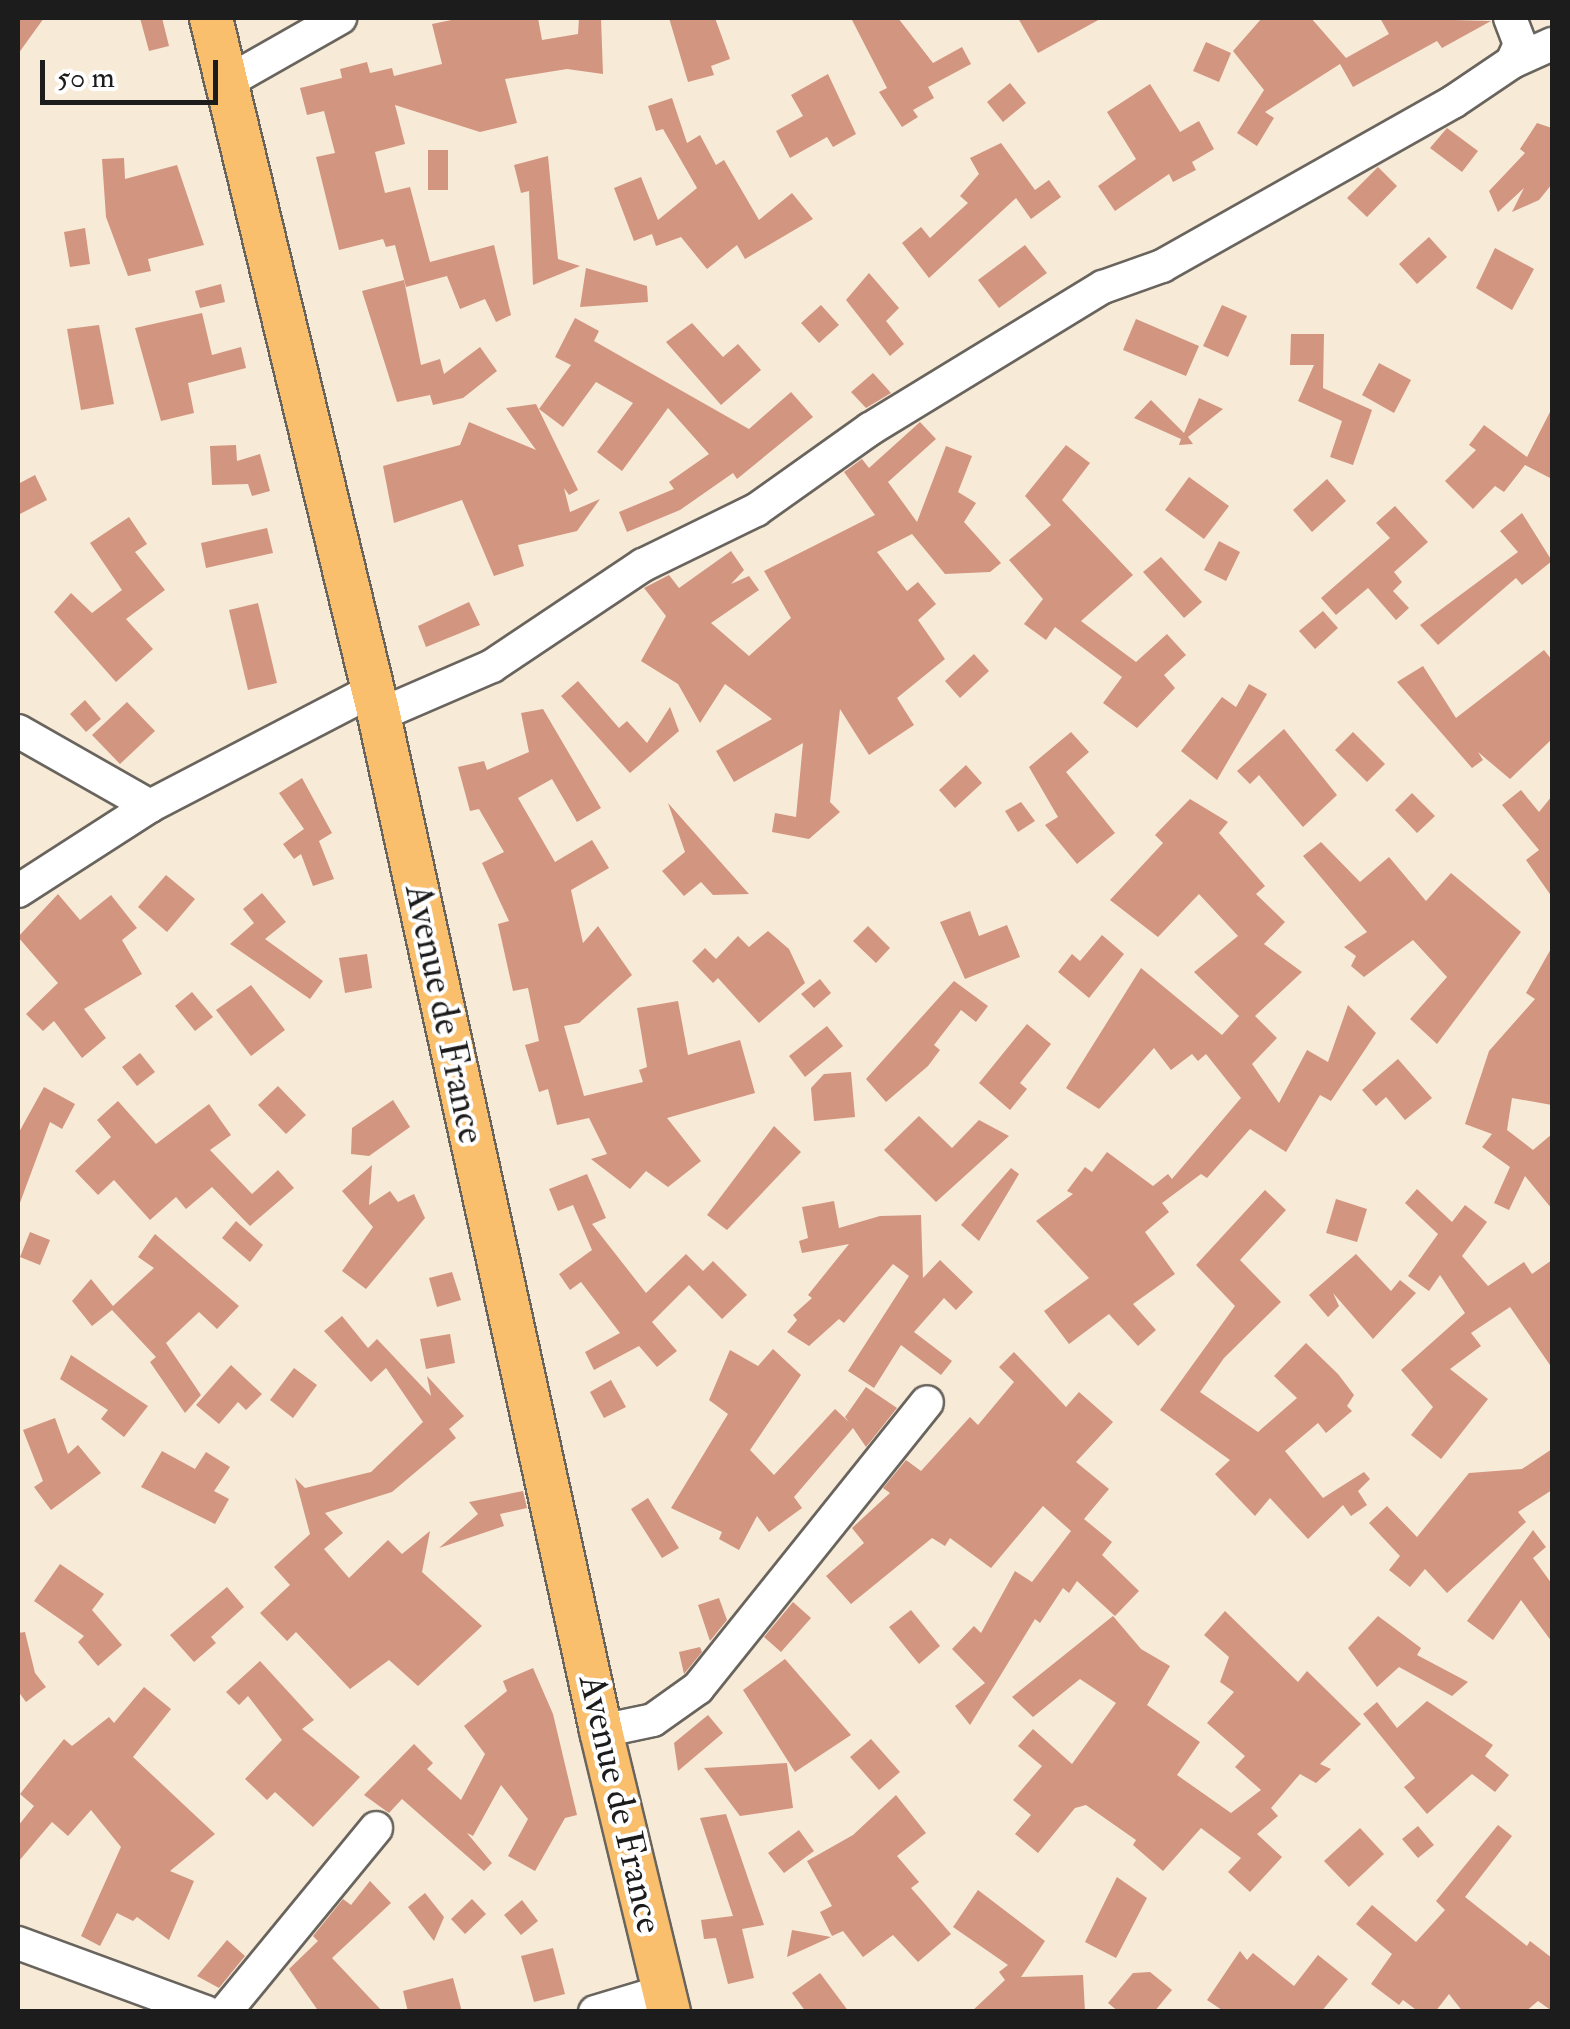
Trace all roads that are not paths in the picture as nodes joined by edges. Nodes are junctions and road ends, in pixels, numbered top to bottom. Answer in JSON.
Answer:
{"nodes":[{"id":1,"x":211,"y":18,"type":"edge"},
{"id":2,"x":340,"y":18,"type":"edge"},
{"id":3,"x":1510,"y":18,"type":"edge"},
{"id":4,"x":1552,"y":44,"type":"edge"},
{"id":5,"x":1512,"y":62,"type":"junction"},
{"id":6,"x":230,"y":81,"type":"junction"},
{"id":7,"x":376,"y":703,"type":"junction"},
{"id":8,"x":18,"y":731,"type":"edge"},
{"id":9,"x":150,"y":806,"type":"junction"},
{"id":10,"x":18,"y":892,"type":"edge"},
{"id":11,"x":927,"y":1402,"type":"dead end"},
{"id":12,"x":601,"y":1731,"type":"junction"},
{"id":13,"x":376,"y":1828,"type":"dead end"},
{"id":14,"x":18,"y":1943,"type":"edge"},
{"id":15,"x":667,"y":2002,"type":"edge"},
{"id":16,"x":206,"y":2012,"type":"edge"},
{"id":17,"x":225,"y":2012,"type":"edge"},
{"id":18,"x":595,"y":2012,"type":"edge"}],
"edges":[{"from":1,"to":6,"type":"main road","name":"Avenue de France"},
{"from":2,"to":6,"type":"street"},
{"from":3,"to":5,"type":"street"},
{"from":4,"to":5,"type":"street"},
{"from":5,"to":7,"type":"street"},
{"from":6,"to":7,"type":"main road","name":"Avenue de France"},
{"from":7,"to":9,"type":"street"},
{"from":7,"to":12,"type":"main road","name":"Avenue de France"},
{"from":8,"to":9,"type":"street"},
{"from":9,"to":10,"type":"street"},
{"from":11,"to":12,"type":"street"},
{"from":12,"to":15,"type":"main road","name":"Avenue de France"},
{"from":13,"to":17,"type":"street"},
{"from":14,"to":16,"type":"street"},
{"from":15,"to":18,"type":"street"}]}
